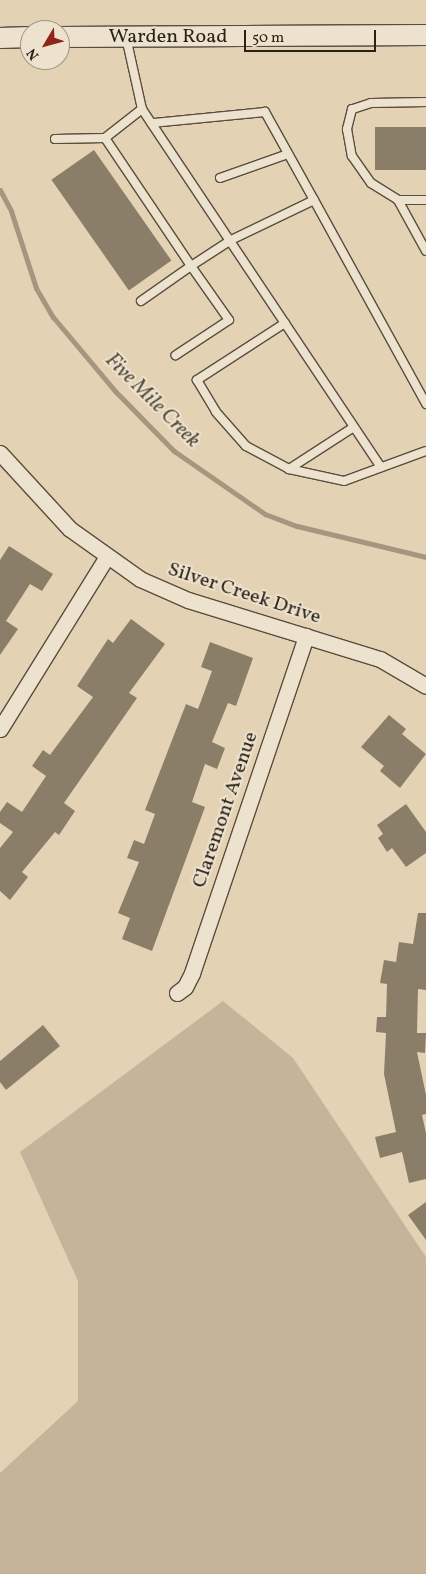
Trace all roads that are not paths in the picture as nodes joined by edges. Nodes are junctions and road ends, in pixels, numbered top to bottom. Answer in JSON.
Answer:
{"nodes":[{"id":1,"x":426,"y":35,"type":"edge"},
{"id":2,"x":70,"y":37,"type":"edge"},
{"id":3,"x":126,"y":37,"type":"junction"},
{"id":4,"x":0,"y":38,"type":"edge"},
{"id":5,"x":20,"y":38,"type":"edge"},
{"id":6,"x":426,"y":102,"type":"edge"},
{"id":7,"x":142,"y":109,"type":"junction"},
{"id":8,"x":152,"y":123,"type":"junction"},
{"id":9,"x":105,"y":138,"type":"junction"},
{"id":10,"x":55,"y":139,"type":"dead end"},
{"id":11,"x":288,"y":154,"type":"junction"},
{"id":12,"x":220,"y":178,"type":"dead end"},
{"id":13,"x":314,"y":200,"type":"junction"},
{"id":14,"x":398,"y":200,"type":"junction"},
{"id":15,"x":426,"y":200,"type":"edge"},
{"id":16,"x":231,"y":240,"type":"junction"},
{"id":17,"x":426,"y":251,"type":"edge"},
{"id":18,"x":191,"y":266,"type":"junction"},
{"id":19,"x":141,"y":301,"type":"dead end"},
{"id":20,"x":285,"y":323,"type":"junction"},
{"id":21,"x":176,"y":355,"type":"dead end"},
{"id":22,"x":426,"y":404,"type":"edge"},
{"id":23,"x":354,"y":427,"type":"junction"},
{"id":24,"x":426,"y":450,"type":"edge"},
{"id":25,"x":0,"y":453,"type":"edge"},
{"id":26,"x":381,"y":467,"type":"junction"},
{"id":27,"x":289,"y":469,"type":"junction"},
{"id":28,"x":106,"y":558,"type":"junction"},
{"id":29,"x":306,"y":636,"type":"junction"},
{"id":30,"x":426,"y":686,"type":"edge"},
{"id":31,"x":0,"y":729,"type":"edge"},
{"id":32,"x":178,"y":992,"type":"dead end"}],
"edges":[{"from":1,"to":3,"type":"main road","name":"Warden Road"},
{"from":2,"to":3,"type":"main road","name":"Warden Road"},
{"from":3,"to":7,"type":"lane"},
{"from":4,"to":5,"type":"main road"},
{"from":6,"to":14,"type":"lane"},
{"from":7,"to":8,"type":"lane"},
{"from":7,"to":9,"type":"lane"},
{"from":8,"to":11,"type":"lane"},
{"from":8,"to":16,"type":"lane"},
{"from":9,"to":10,"type":"lane"},
{"from":9,"to":18,"type":"lane"},
{"from":11,"to":12,"type":"lane"},
{"from":11,"to":13,"type":"lane"},
{"from":13,"to":16,"type":"lane"},
{"from":13,"to":22,"type":"lane"},
{"from":14,"to":15,"type":"lane"},
{"from":14,"to":17,"type":"lane"},
{"from":16,"to":18,"type":"lane"},
{"from":16,"to":20,"type":"lane"},
{"from":18,"to":19,"type":"lane"},
{"from":18,"to":21,"type":"lane"},
{"from":20,"to":23,"type":"lane"},
{"from":20,"to":27,"type":"lane"},
{"from":23,"to":26,"type":"lane"},
{"from":23,"to":27,"type":"lane"},
{"from":24,"to":26,"type":"lane"},
{"from":25,"to":28,"type":"street","name":"Silver Creek Drive"},
{"from":26,"to":27,"type":"lane"},
{"from":28,"to":29,"type":"street","name":"Silver Creek Drive"},
{"from":28,"to":31,"type":"street"},
{"from":29,"to":30,"type":"street","name":"Silver Creek Drive"},
{"from":29,"to":32,"type":"street","name":"Claremont Avenue"}]}
